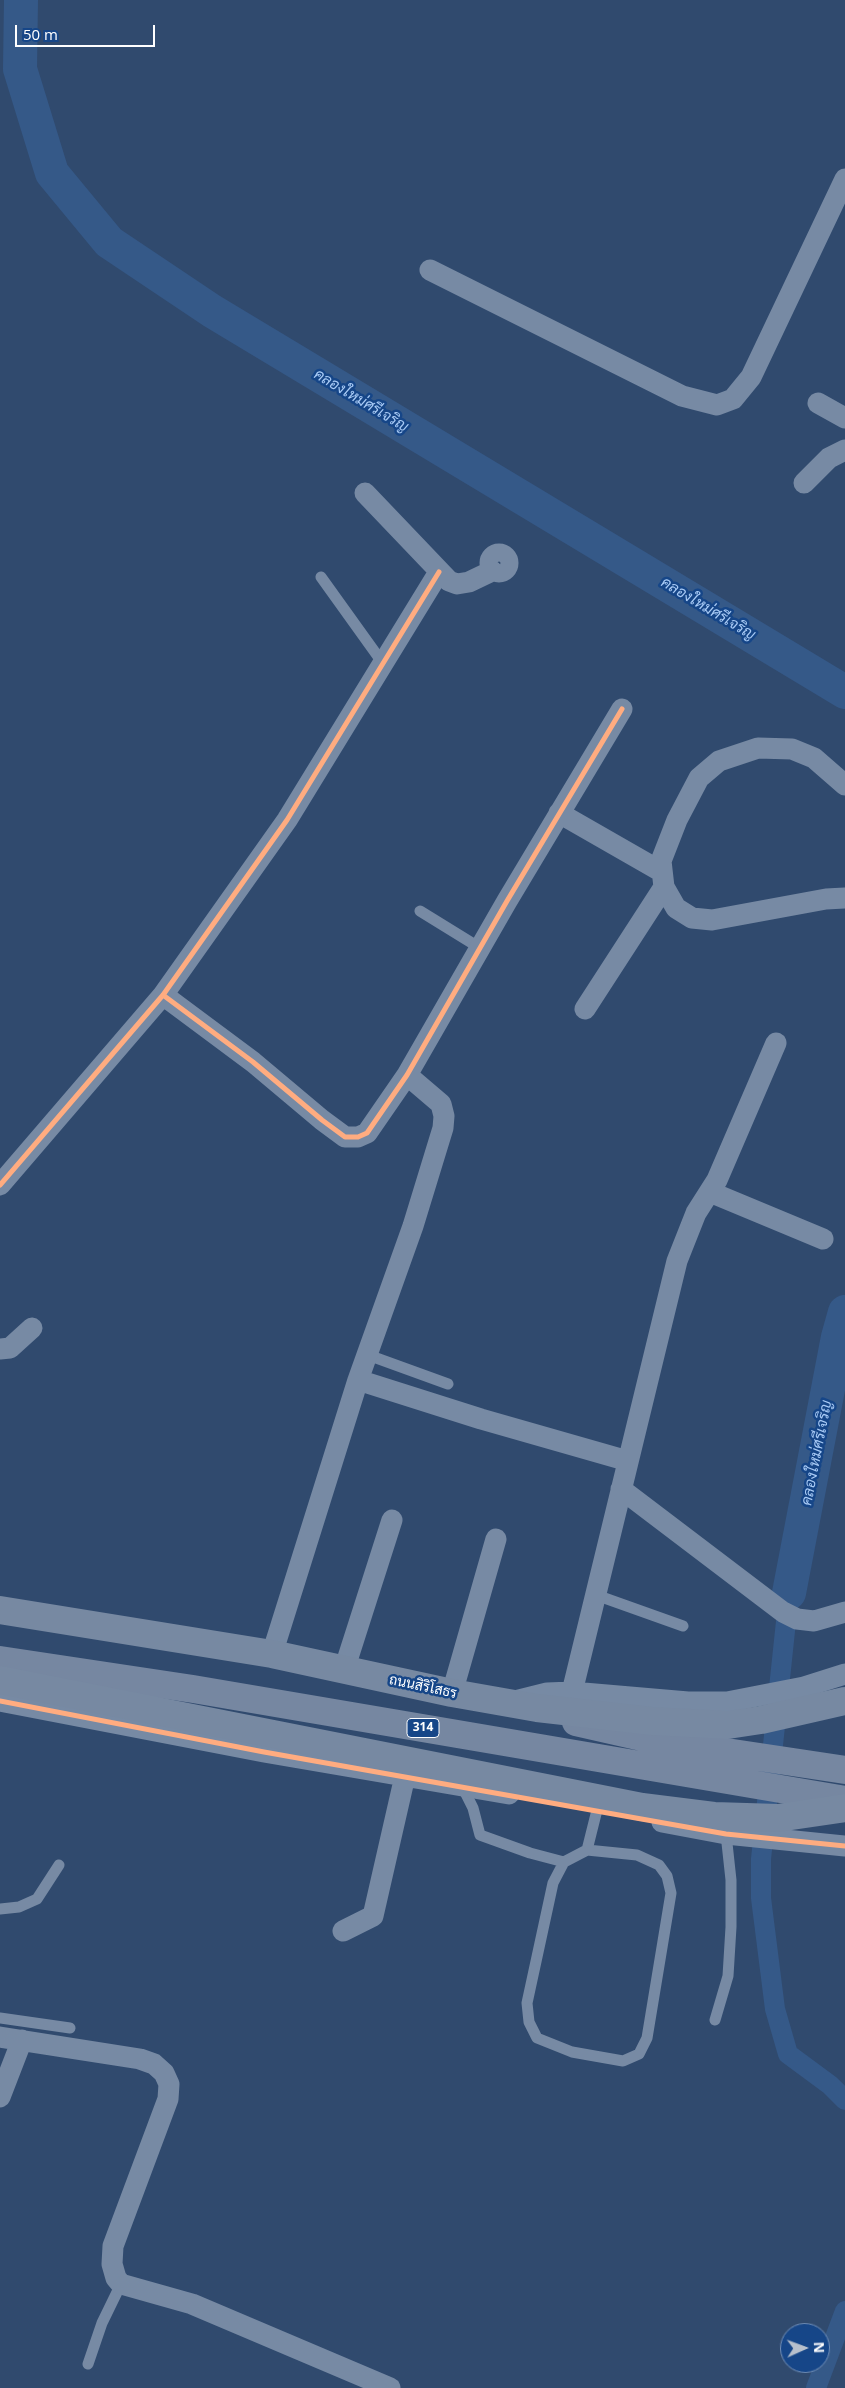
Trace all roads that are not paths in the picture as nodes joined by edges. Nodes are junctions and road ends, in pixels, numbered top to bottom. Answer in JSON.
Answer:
{"nodes":[{"id":1,"x":845,"y":180,"type":"edge"},
{"id":2,"x":430,"y":270,"type":"dead end"},
{"id":3,"x":818,"y":404,"type":"dead end"},
{"id":4,"x":845,"y":418,"type":"edge"},
{"id":5,"x":845,"y":450,"type":"edge"},
{"id":6,"x":804,"y":483,"type":"dead end"},
{"id":7,"x":365,"y":493,"type":"dead end"},
{"id":8,"x":492,"y":570,"type":"dead end"},
{"id":9,"x":439,"y":572,"type":"junction"},
{"id":10,"x":322,"y":577,"type":"dead end"},
{"id":11,"x":382,"y":662,"type":"junction"},
{"id":12,"x":622,"y":709,"type":"dead end"},
{"id":13,"x":845,"y":785,"type":"edge"},
{"id":14,"x":560,"y":813,"type":"junction"},
{"id":15,"x":663,"y":879,"type":"junction"},
{"id":16,"x":838,"y":898,"type":"edge"},
{"id":17,"x":420,"y":911,"type":"dead end"},
{"id":18,"x":480,"y":948,"type":"junction"},
{"id":19,"x":163,"y":995,"type":"junction"},
{"id":20,"x":585,"y":1009,"type":"dead end"},
{"id":21,"x":776,"y":1044,"type":"dead end"},
{"id":22,"x":407,"y":1076,"type":"junction"},
{"id":23,"x":0,"y":1185,"type":"edge"},
{"id":24,"x":710,"y":1192,"type":"junction"},
{"id":25,"x":823,"y":1239,"type":"dead end"},
{"id":26,"x":32,"y":1328,"type":"dead end"},
{"id":27,"x":0,"y":1349,"type":"edge"},
{"id":28,"x":368,"y":1355,"type":"junction"},
{"id":29,"x":358,"y":1380,"type":"junction"},
{"id":30,"x":448,"y":1384,"type":"dead end"},
{"id":31,"x":628,"y":1461,"type":"junction"},
{"id":32,"x":622,"y":1489,"type":"junction"},
{"id":33,"x":392,"y":1520,"type":"dead end"},
{"id":34,"x":496,"y":1540,"type":"dead end"},
{"id":35,"x":596,"y":1595,"type":"junction"},
{"id":36,"x":0,"y":1610,"type":"edge"},
{"id":37,"x":845,"y":1612,"type":"edge"},
{"id":38,"x":683,"y":1626,"type":"dead end"},
{"id":39,"x":272,"y":1654,"type":"junction"},
{"id":40,"x":0,"y":1660,"type":"edge"},
{"id":41,"x":344,"y":1670,"type":"junction"},
{"id":42,"x":845,"y":1674,"type":"edge"},
{"id":43,"x":0,"y":1680,"type":"edge"},
{"id":44,"x":572,"y":1692,"type":"junction"},
{"id":45,"x":452,"y":1693,"type":"junction"},
{"id":46,"x":0,"y":1701,"type":"edge"},
{"id":47,"x":845,"y":1701,"type":"edge"},
{"id":48,"x":508,"y":1703,"type":"junction"},
{"id":49,"x":536,"y":1708,"type":"junction"},
{"id":50,"x":845,"y":1770,"type":"edge"},
{"id":51,"x":405,"y":1776,"type":"junction"},
{"id":52,"x":462,"y":1786,"type":"junction"},
{"id":53,"x":845,"y":1800,"type":"edge"},
{"id":54,"x":845,"y":1808,"type":"edge"},
{"id":55,"x":597,"y":1810,"type":"junction"},
{"id":56,"x":726,"y":1834,"type":"junction"},
{"id":57,"x":845,"y":1846,"type":"edge"},
{"id":58,"x":587,"y":1850,"type":"junction"},
{"id":59,"x":564,"y":1862,"type":"junction"},
{"id":60,"x":59,"y":1865,"type":"dead end"},
{"id":61,"x":0,"y":1909,"type":"edge"},
{"id":62,"x":343,"y":1931,"type":"dead end"},
{"id":63,"x":715,"y":2020,"type":"dead end"},
{"id":64,"x":70,"y":2028,"type":"dead end"},
{"id":65,"x":8,"y":2031,"type":"edge"},
{"id":66,"x":0,"y":2097,"type":"edge"},
{"id":67,"x":121,"y":2284,"type":"junction"},
{"id":68,"x":88,"y":2364,"type":"dead end"},
{"id":69,"x":390,"y":2388,"type":"edge"}],
"edges":[{"from":1,"to":2,"type":"street"},
{"from":3,"to":4,"type":"street"},
{"from":5,"to":6,"type":"street"},
{"from":7,"to":9,"type":"street"},
{"from":8,"to":9,"type":"street"},
{"from":9,"to":11,"type":"street"},
{"from":10,"to":11,"type":"lane"},
{"from":11,"to":19,"type":"street"},
{"from":12,"to":14,"type":"street"},
{"from":13,"to":15,"type":"street"},
{"from":14,"to":15,"type":"street"},
{"from":14,"to":18,"type":"street"},
{"from":15,"to":16,"type":"street"},
{"from":15,"to":20,"type":"street"},
{"from":17,"to":18,"type":"lane"},
{"from":18,"to":22,"type":"street"},
{"from":19,"to":22,"type":"street"},
{"from":19,"to":23,"type":"street"},
{"from":21,"to":24,"type":"street"},
{"from":22,"to":28,"type":"street"},
{"from":24,"to":25,"type":"street"},
{"from":24,"to":31,"type":"street"},
{"from":26,"to":27,"type":"street"},
{"from":28,"to":29,"type":"street"},
{"from":28,"to":30,"type":"lane"},
{"from":29,"to":31,"type":"street"},
{"from":29,"to":39,"type":"street"},
{"from":31,"to":32,"type":"street"},
{"from":32,"to":35,"type":"street"},
{"from":32,"to":37,"type":"street"},
{"from":33,"to":41,"type":"street"},
{"from":34,"to":45,"type":"street"},
{"from":35,"to":38,"type":"lane"},
{"from":35,"to":44,"type":"street"},
{"from":36,"to":39,"type":"highway","name":"ถนนสิริโสธร"},
{"from":39,"to":41,"type":"highway","name":"ถนนสิริโสธร"},
{"from":40,"to":53,"type":"main road","number":"314"},
{"from":41,"to":45,"type":"highway","name":"ถนนสิริโสธร"},
{"from":42,"to":44,"type":"street"},
{"from":43,"to":54,"type":"highway"},
{"from":44,"to":48,"type":"street"},
{"from":45,"to":48,"type":"highway","name":"ถนนสิริโสธร"},
{"from":46,"to":51,"type":"street"},
{"from":47,"to":49,"type":"highway"},
{"from":48,"to":49,"type":"highway","name":"ถนนสิริโสธร"},
{"from":49,"to":50,"type":"main road","name":"ถนนสิริโสธร"},
{"from":51,"to":52,"type":"street"},
{"from":51,"to":62,"type":"street"},
{"from":52,"to":55,"type":"street"},
{"from":52,"to":59,"type":"lane"},
{"from":55,"to":56,"type":"street"},
{"from":55,"to":58,"type":"lane"},
{"from":56,"to":57,"type":"street"},
{"from":56,"to":63,"type":"lane"},
{"from":58,"to":59,"type":"lane"},
{"from":58,"to":59,"type":"lane"},
{"from":60,"to":61,"type":"lane"},
{"from":64,"to":65,"type":"lane"},
{"from":65,"to":66,"type":"street"},
{"from":65,"to":67,"type":"street"},
{"from":67,"to":68,"type":"lane"},
{"from":67,"to":69,"type":"street"}]}
